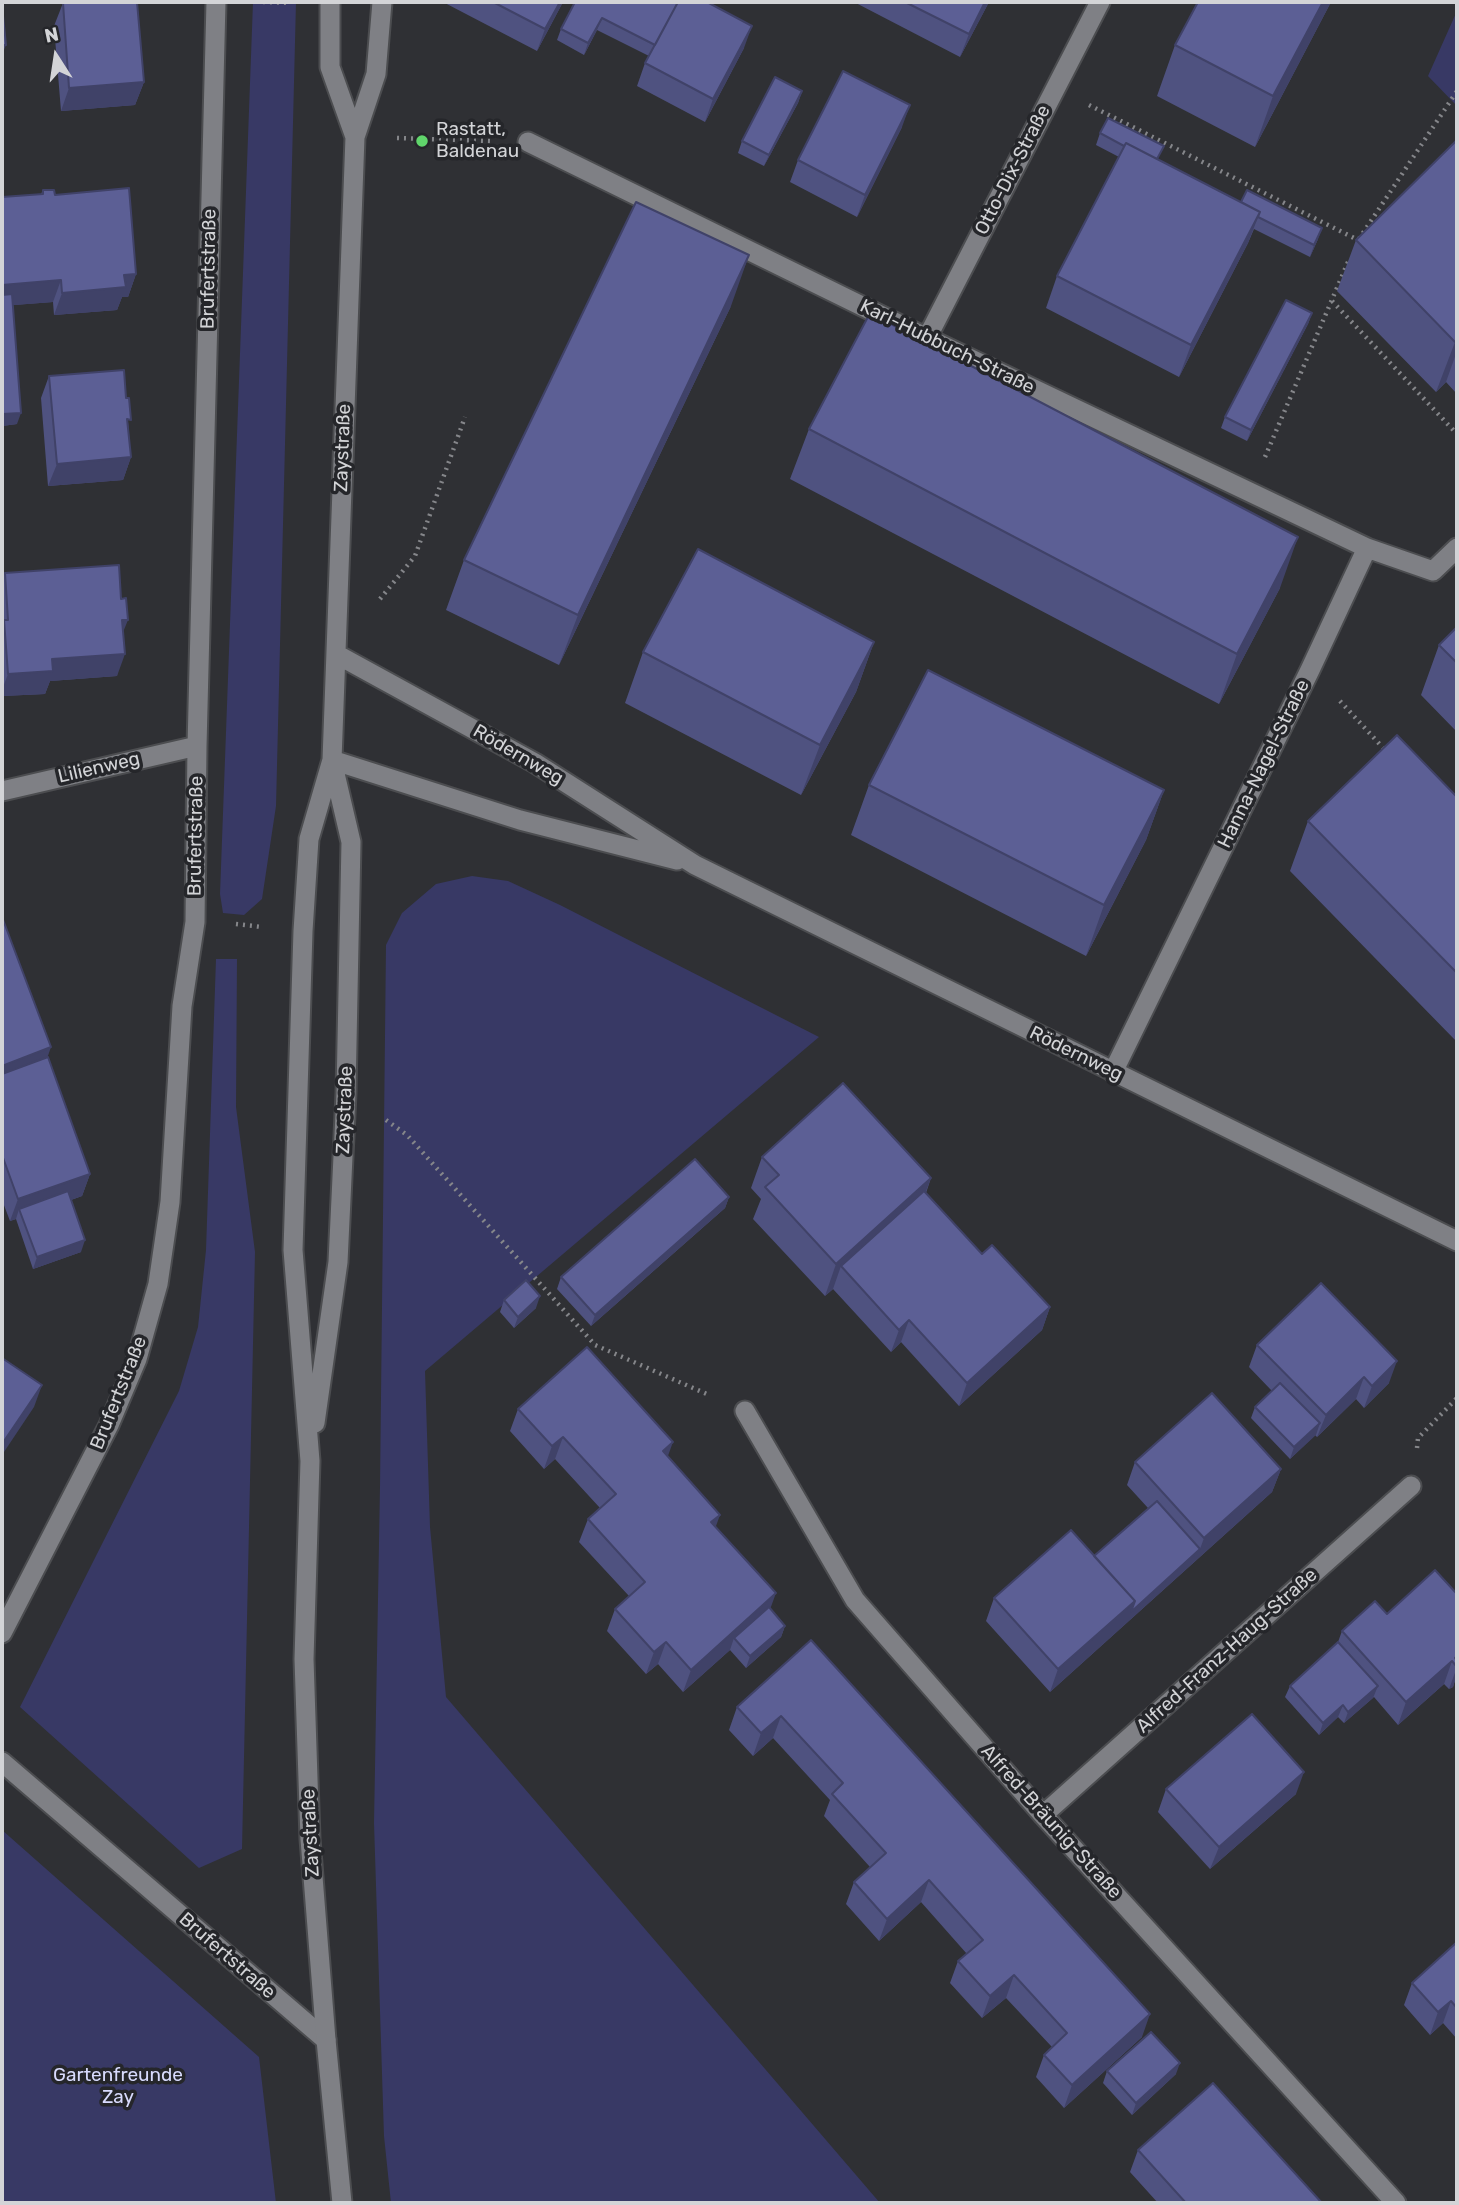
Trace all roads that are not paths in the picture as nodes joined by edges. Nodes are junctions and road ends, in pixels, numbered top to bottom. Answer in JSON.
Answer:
{"nodes":[{"id":1,"x":216,"y":2,"type":"edge"},
{"id":2,"x":330,"y":2,"type":"edge"},
{"id":3,"x":382,"y":2,"type":"edge"},
{"id":4,"x":1100,"y":2,"type":"edge"},
{"id":5,"x":355,"y":137,"type":"junction"},
{"id":6,"x":528,"y":142,"type":"road end"},
{"id":7,"x":927,"y":338,"type":"junction"},
{"id":8,"x":1367,"y":548,"type":"junction"},
{"id":9,"x":1457,"y":548,"type":"edge"},
{"id":10,"x":336,"y":654,"type":"junction"},
{"id":11,"x":197,"y":746,"type":"junction"},
{"id":12,"x":332,"y":760,"type":"junction"},
{"id":13,"x":2,"y":791,"type":"edge"},
{"id":14,"x":695,"y":865,"type":"junction"},
{"id":15,"x":1114,"y":1072,"type":"junction"},
{"id":16,"x":1457,"y":1241,"type":"edge"},
{"id":17,"x":745,"y":1411,"type":"road end"},
{"id":18,"x":310,"y":1461,"type":"junction"},
{"id":19,"x":1411,"y":1486,"type":"road end"},
{"id":20,"x":2,"y":1633,"type":"edge"},
{"id":21,"x":2,"y":1762,"type":"edge"},
{"id":22,"x":1043,"y":1815,"type":"junction"},
{"id":23,"x":326,"y":2040,"type":"junction"},
{"id":24,"x":342,"y":2203,"type":"edge"},
{"id":25,"x":1396,"y":2203,"type":"edge"}],
"edges":[{"from":1,"to":11,"type":"street","name":"Brufertstraße"},
{"from":2,"to":5,"type":"street","name":"Zaystraße"},
{"from":3,"to":5,"type":"street","name":"Zaystraße"},
{"from":4,"to":7,"type":"street","name":"Otto-Dix-Straße"},
{"from":5,"to":10,"type":"street","name":"Zaystraße"},
{"from":6,"to":7,"type":"street","name":"Karl-Hubbuch-Straße"},
{"from":7,"to":8,"type":"street","name":"Karl-Hubbuch-Straße"},
{"from":8,"to":9,"type":"street"},
{"from":8,"to":15,"type":"street","name":"Hanna-Nagel-Straße"},
{"from":10,"to":12,"type":"street","name":"Zaystraße"},
{"from":10,"to":14,"type":"street","name":"Rödernweg"},
{"from":11,"to":13,"type":"street","name":"Lilienweg"},
{"from":11,"to":20,"type":"street","name":"Brufertstraße"},
{"from":12,"to":14,"type":"street","name":"Rödernweg"},
{"from":12,"to":18,"type":"street","name":"Zaystraße"},
{"from":12,"to":18,"type":"street","name":"Zaystraße"},
{"from":14,"to":15,"type":"street","name":"Rödernweg"},
{"from":15,"to":16,"type":"street","name":"Rödernweg"},
{"from":17,"to":22,"type":"street","name":"Alfred-Bräunig-Straße"},
{"from":18,"to":23,"type":"street","name":"Zaystraße"},
{"from":19,"to":22,"type":"street","name":"Alfred-Franz-Haug-Straße"},
{"from":21,"to":23,"type":"street","name":"Brufertstraße"},
{"from":22,"to":25,"type":"street","name":"Alfred-Bräunig-Straße"},
{"from":23,"to":24,"type":"street","name":"Zaystraße"}]}
